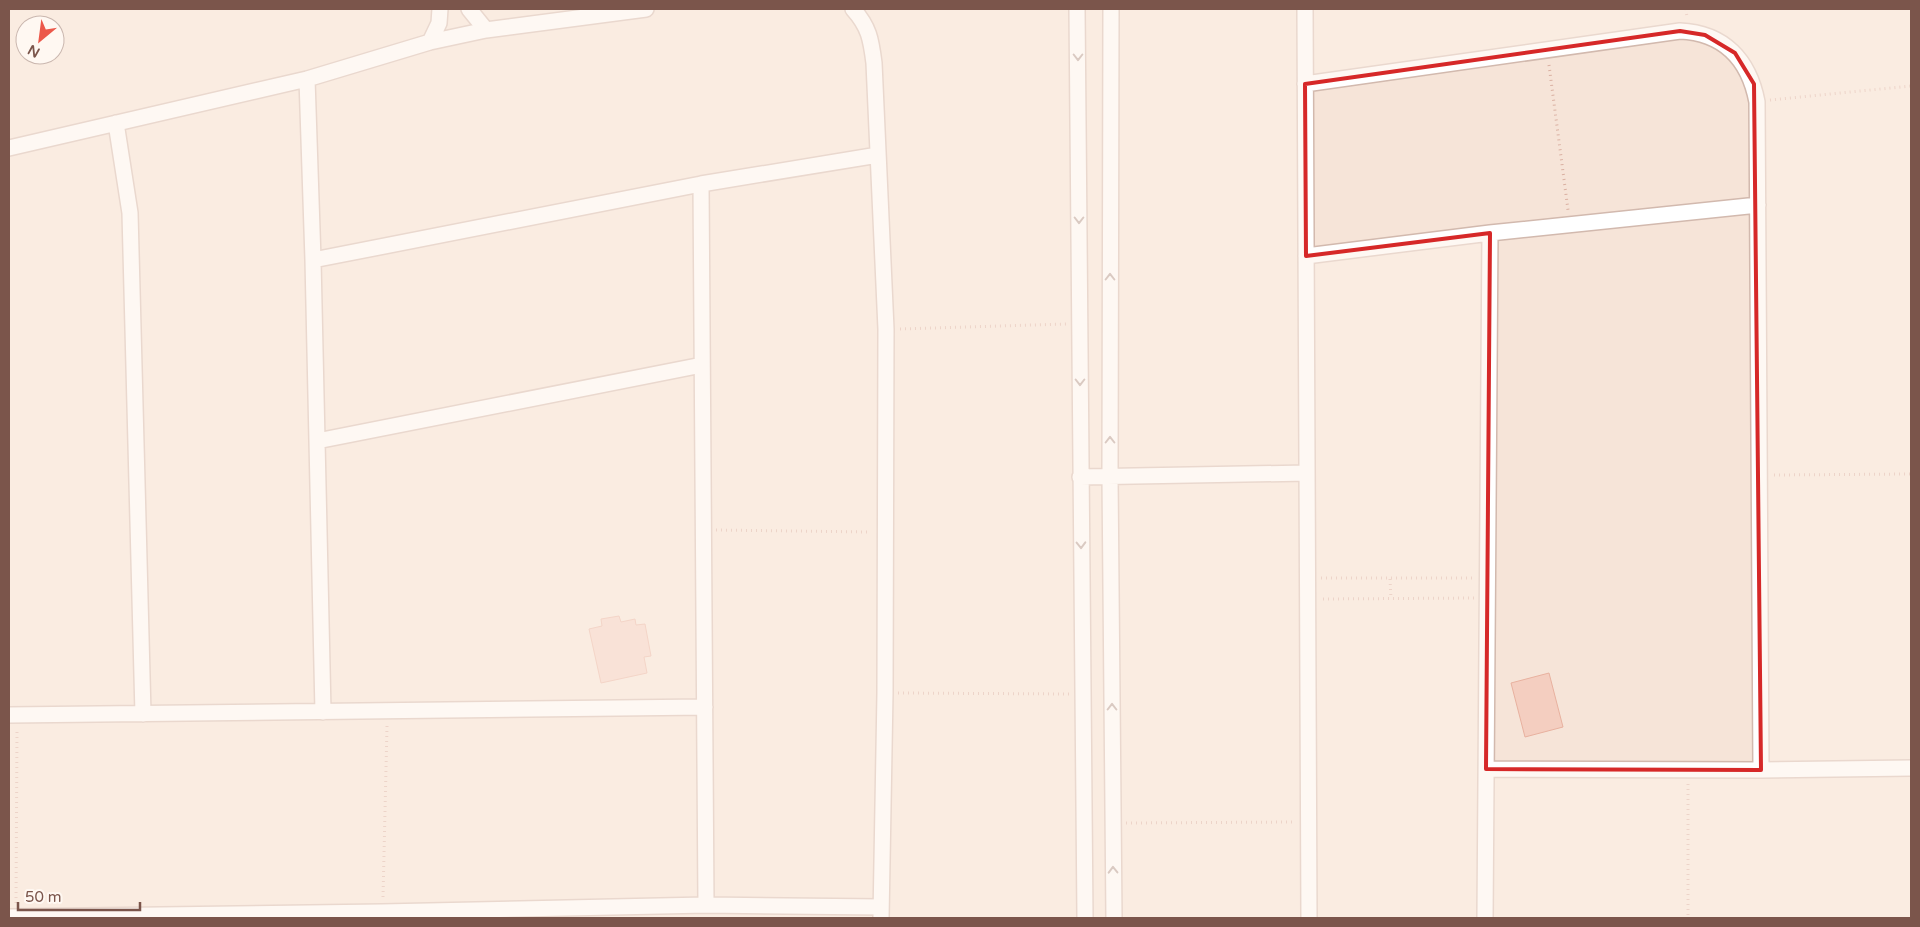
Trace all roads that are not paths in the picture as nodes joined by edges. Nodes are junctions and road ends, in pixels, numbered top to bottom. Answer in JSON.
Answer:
{"nodes":[{"id":1,"x":440,"y":9,"type":"edge"},
{"id":2,"x":469,"y":9,"type":"edge"},
{"id":3,"x":646,"y":9,"type":"edge"},
{"id":4,"x":853,"y":9,"type":"edge"},
{"id":5,"x":1077,"y":9,"type":"edge"},
{"id":6,"x":1111,"y":9,"type":"edge"},
{"id":7,"x":1305,"y":9,"type":"edge"},
{"id":8,"x":486,"y":30,"type":"junction"},
{"id":9,"x":430,"y":42,"type":"junction"},
{"id":10,"x":307,"y":79,"type":"junction"},
{"id":11,"x":1306,"y":84,"type":"junction"},
{"id":12,"x":116,"y":123,"type":"junction"},
{"id":13,"x":9,"y":148,"type":"edge"},
{"id":14,"x":878,"y":155,"type":"junction"},
{"id":15,"x":702,"y":184,"type":"junction"},
{"id":16,"x":1758,"y":205,"type":"junction"},
{"id":17,"x":1490,"y":233,"type":"junction"},
{"id":18,"x":1306,"y":256,"type":"junction"},
{"id":19,"x":313,"y":260,"type":"junction"},
{"id":20,"x":702,"y":365,"type":"junction"},
{"id":21,"x":317,"y":441,"type":"junction"},
{"id":22,"x":1307,"y":473,"type":"junction"},
{"id":23,"x":1080,"y":477,"type":"junction"},
{"id":24,"x":1110,"y":477,"type":"junction"},
{"id":25,"x":704,"y":707,"type":"junction"},
{"id":26,"x":323,"y":712,"type":"junction"},
{"id":27,"x":143,"y":714,"type":"junction"},
{"id":28,"x":13,"y":715,"type":"edge"},
{"id":29,"x":1911,"y":768,"type":"edge"},
{"id":30,"x":1486,"y":769,"type":"junction"},
{"id":31,"x":1760,"y":770,"type":"junction"},
{"id":32,"x":706,"y":905,"type":"junction"},
{"id":33,"x":881,"y":913,"type":"edge"},
{"id":34,"x":13,"y":916,"type":"edge"},
{"id":35,"x":1085,"y":918,"type":"edge"},
{"id":36,"x":1114,"y":918,"type":"edge"},
{"id":37,"x":1309,"y":918,"type":"edge"},
{"id":38,"x":1485,"y":918,"type":"edge"}],
"edges":[{"from":1,"to":9,"type":"street"},
{"from":2,"to":8,"type":"street"},
{"from":3,"to":8,"type":"street"},
{"from":4,"to":14,"type":"street"},
{"from":5,"to":23,"type":"street","one_way":true},
{"from":24,"to":6,"type":"street","one_way":true},
{"from":7,"to":11,"type":"street"},
{"from":8,"to":9,"type":"street"},
{"from":9,"to":10,"type":"street"},
{"from":10,"to":12,"type":"street"},
{"from":10,"to":19,"type":"street"},
{"from":11,"to":16,"type":"street"},
{"from":11,"to":18,"type":"street"},
{"from":12,"to":13,"type":"street"},
{"from":12,"to":27,"type":"street"},
{"from":14,"to":15,"type":"street"},
{"from":14,"to":33,"type":"street"},
{"from":15,"to":19,"type":"street"},
{"from":15,"to":20,"type":"street"},
{"from":16,"to":17,"type":"street"},
{"from":16,"to":31,"type":"street"},
{"from":17,"to":18,"type":"street"},
{"from":17,"to":30,"type":"street"},
{"from":18,"to":22,"type":"street"},
{"from":19,"to":21,"type":"street"},
{"from":20,"to":21,"type":"street"},
{"from":20,"to":25,"type":"street"},
{"from":21,"to":26,"type":"street"},
{"from":22,"to":24,"type":"street"},
{"from":22,"to":37,"type":"street"},
{"from":23,"to":24,"type":"street"},
{"from":23,"to":35,"type":"street","one_way":true},
{"from":36,"to":24,"type":"street","one_way":true},
{"from":25,"to":26,"type":"street"},
{"from":25,"to":32,"type":"street"},
{"from":26,"to":27,"type":"street"},
{"from":27,"to":28,"type":"street"},
{"from":29,"to":31,"type":"street"},
{"from":30,"to":31,"type":"street"},
{"from":30,"to":38,"type":"street"},
{"from":32,"to":33,"type":"street"},
{"from":32,"to":34,"type":"street"}]}
